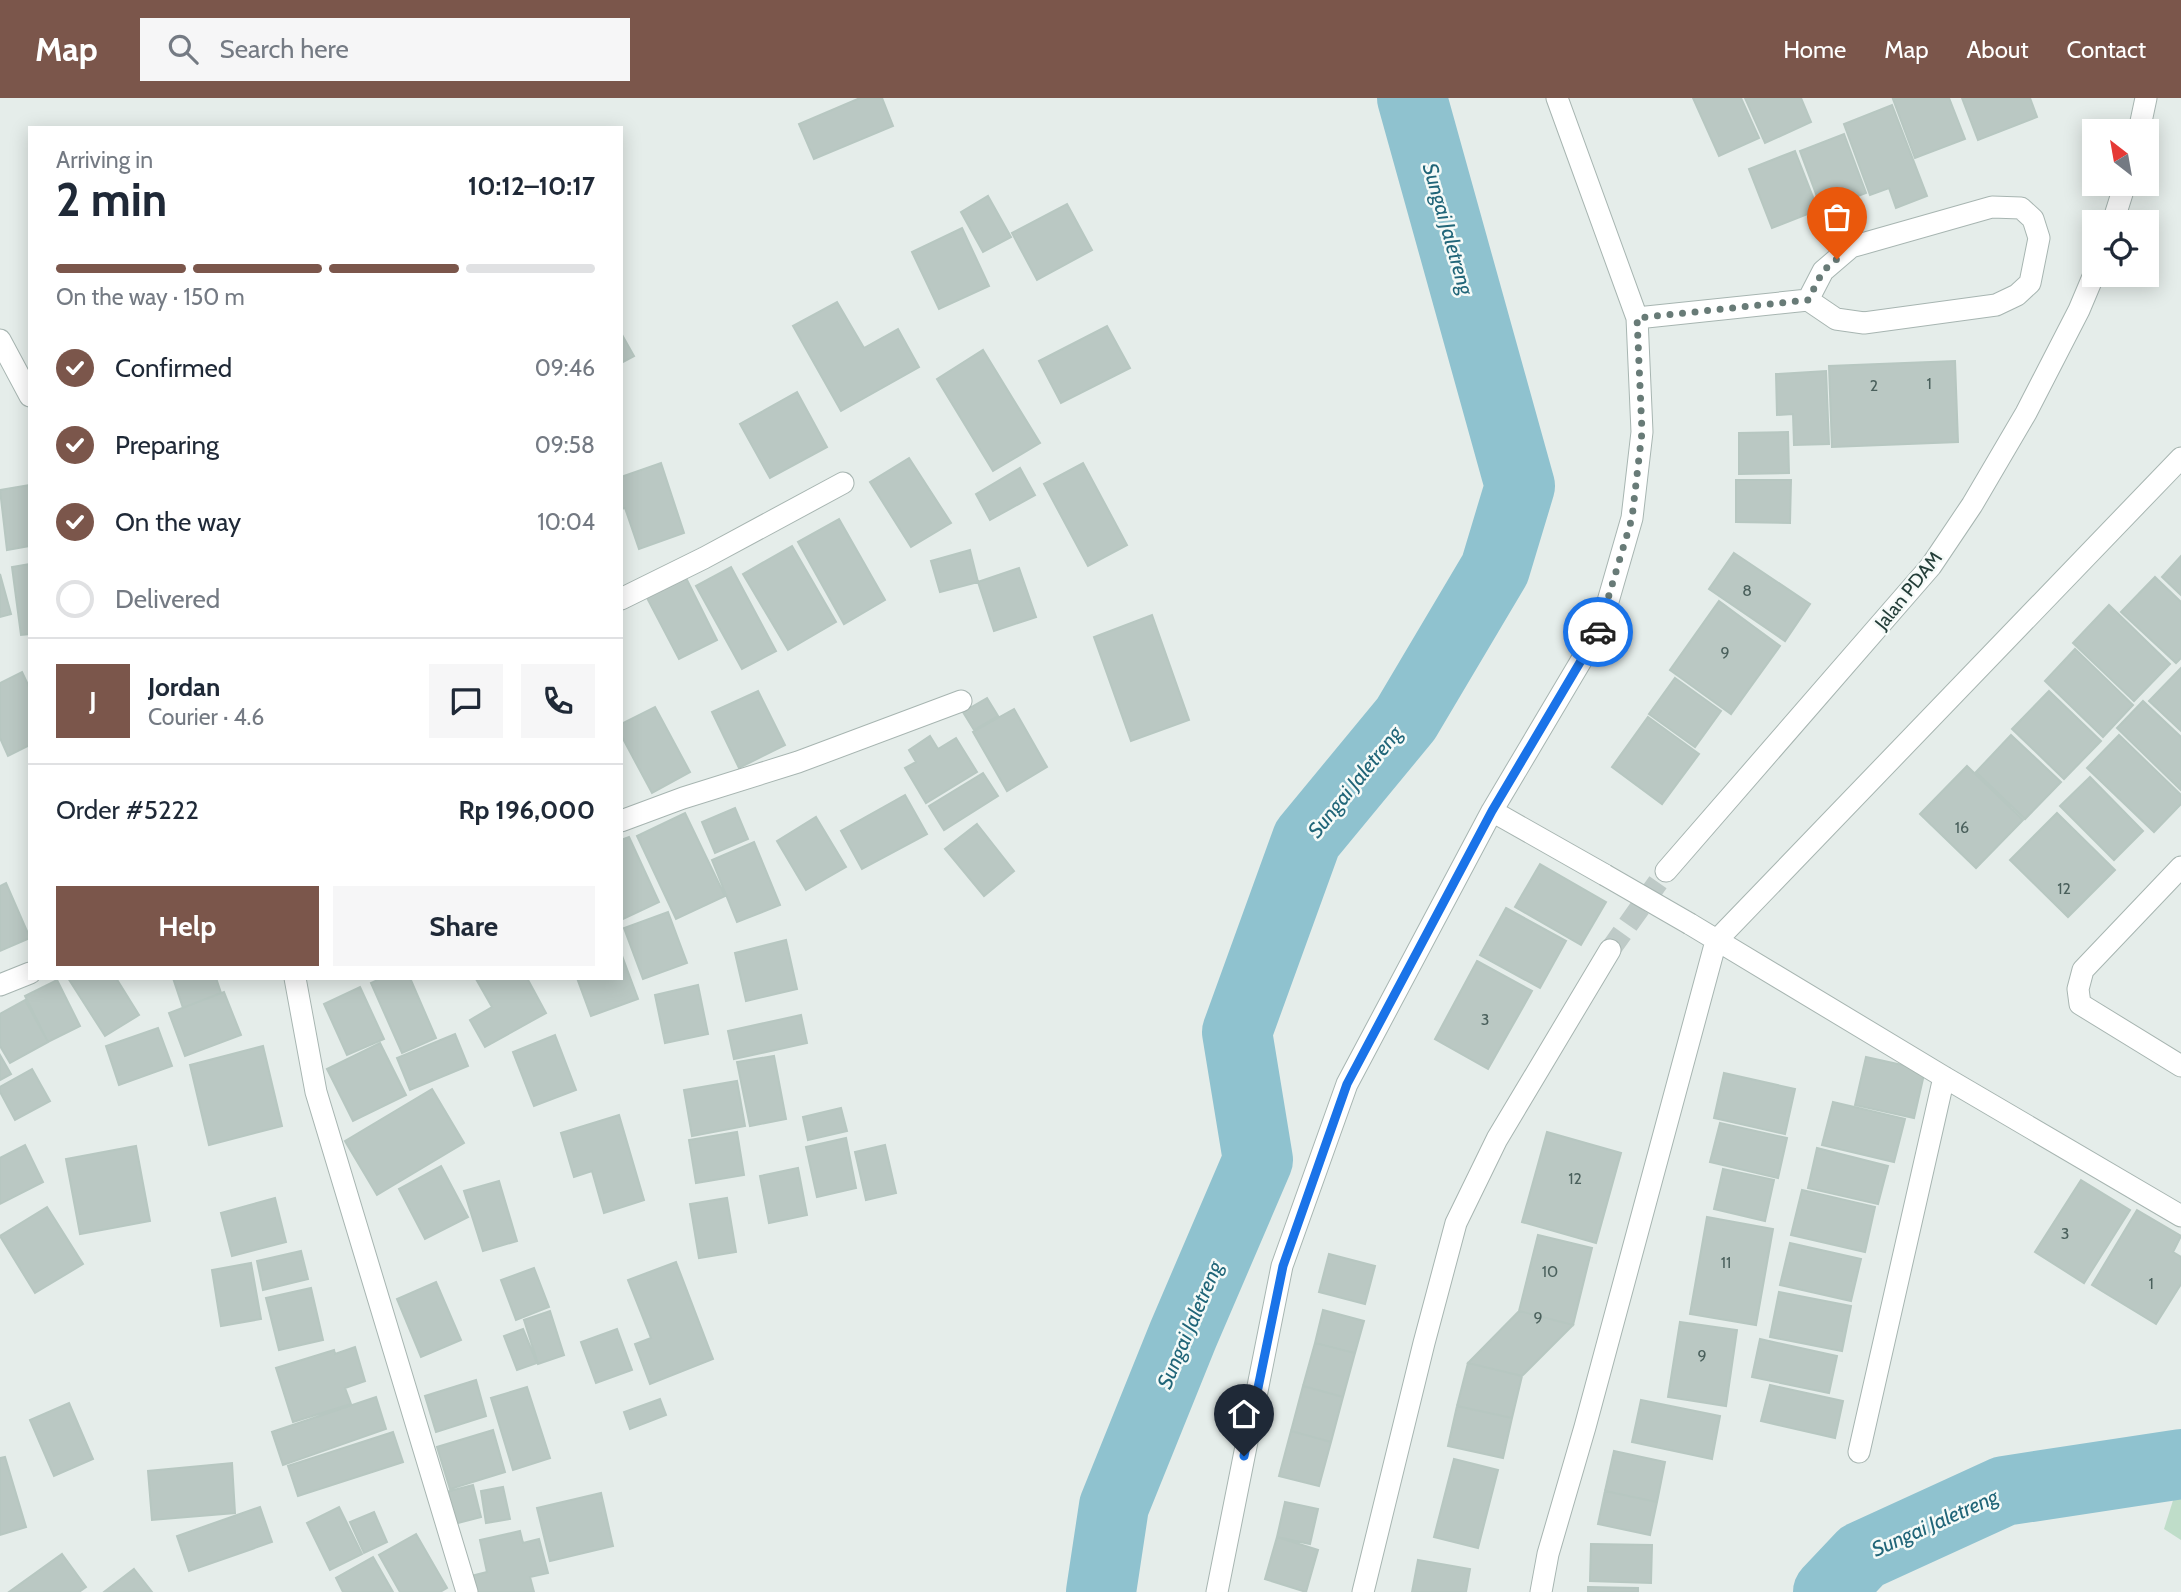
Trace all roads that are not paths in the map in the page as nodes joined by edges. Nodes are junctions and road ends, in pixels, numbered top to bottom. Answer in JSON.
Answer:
{"nodes":[{"id":1,"x":1557,"y":98,"type":"edge"},
{"id":2,"x":2146,"y":98,"type":"edge"},
{"id":3,"x":2142,"y":119,"type":"edge"},
{"id":4,"x":2089,"y":287,"type":"edge"},
{"id":5,"x":1808,"y":300,"type":"junction"},
{"id":6,"x":1637,"y":318,"type":"junction"},
{"id":7,"x":1,"y":343,"type":"edge"},
{"id":8,"x":28,"y":392,"type":"edge"},
{"id":9,"x":2181,"y":458,"type":"edge"},
{"id":10,"x":843,"y":483,"type":"dead end"},
{"id":11,"x":623,"y":598,"type":"edge"},
{"id":12,"x":961,"y":701,"type":"dead end"},
{"id":13,"x":1492,"y":811,"type":"junction"},
{"id":14,"x":623,"y":820,"type":"edge"},
{"id":15,"x":2181,"y":867,"type":"edge"},
{"id":16,"x":1667,"y":871,"type":"tunnel mouth"},
{"id":17,"x":1716,"y":940,"type":"junction"},
{"id":18,"x":1610,"y":950,"type":"tunnel mouth"},
{"id":19,"x":28,"y":974,"type":"edge"},
{"id":20,"x":295,"y":980,"type":"edge"},
{"id":21,"x":0,"y":985,"type":"edge"},
{"id":22,"x":2181,"y":1066,"type":"edge"},
{"id":23,"x":1944,"y":1077,"type":"junction"},
{"id":24,"x":2181,"y":1216,"type":"edge"},
{"id":25,"x":1859,"y":1452,"type":"dead end"},
{"id":26,"x":467,"y":1592,"type":"edge"},
{"id":27,"x":1217,"y":1592,"type":"edge"},
{"id":28,"x":1363,"y":1592,"type":"edge"},
{"id":29,"x":1541,"y":1592,"type":"edge"}],
"edges":[{"from":1,"to":6,"type":"street"},
{"from":2,"to":3,"type":"street"},
{"from":4,"to":16,"type":"street","name":"Jalan PDAM"},
{"from":5,"to":5,"type":"street"},
{"from":5,"to":6,"type":"street"},
{"from":6,"to":13,"type":"street"},
{"from":7,"to":8,"type":"street"},
{"from":9,"to":17,"type":"street"},
{"from":10,"to":11,"type":"street"},
{"from":12,"to":14,"type":"street"},
{"from":13,"to":17,"type":"street","bridge":true},
{"from":13,"to":27,"type":"street"},
{"from":15,"to":22,"type":"street"},
{"from":17,"to":23,"type":"street"},
{"from":17,"to":29,"type":"street"},
{"from":18,"to":28,"type":"street"},
{"from":19,"to":21,"type":"street"},
{"from":20,"to":26,"type":"street"},
{"from":23,"to":24,"type":"street"},
{"from":23,"to":25,"type":"street"}]}
